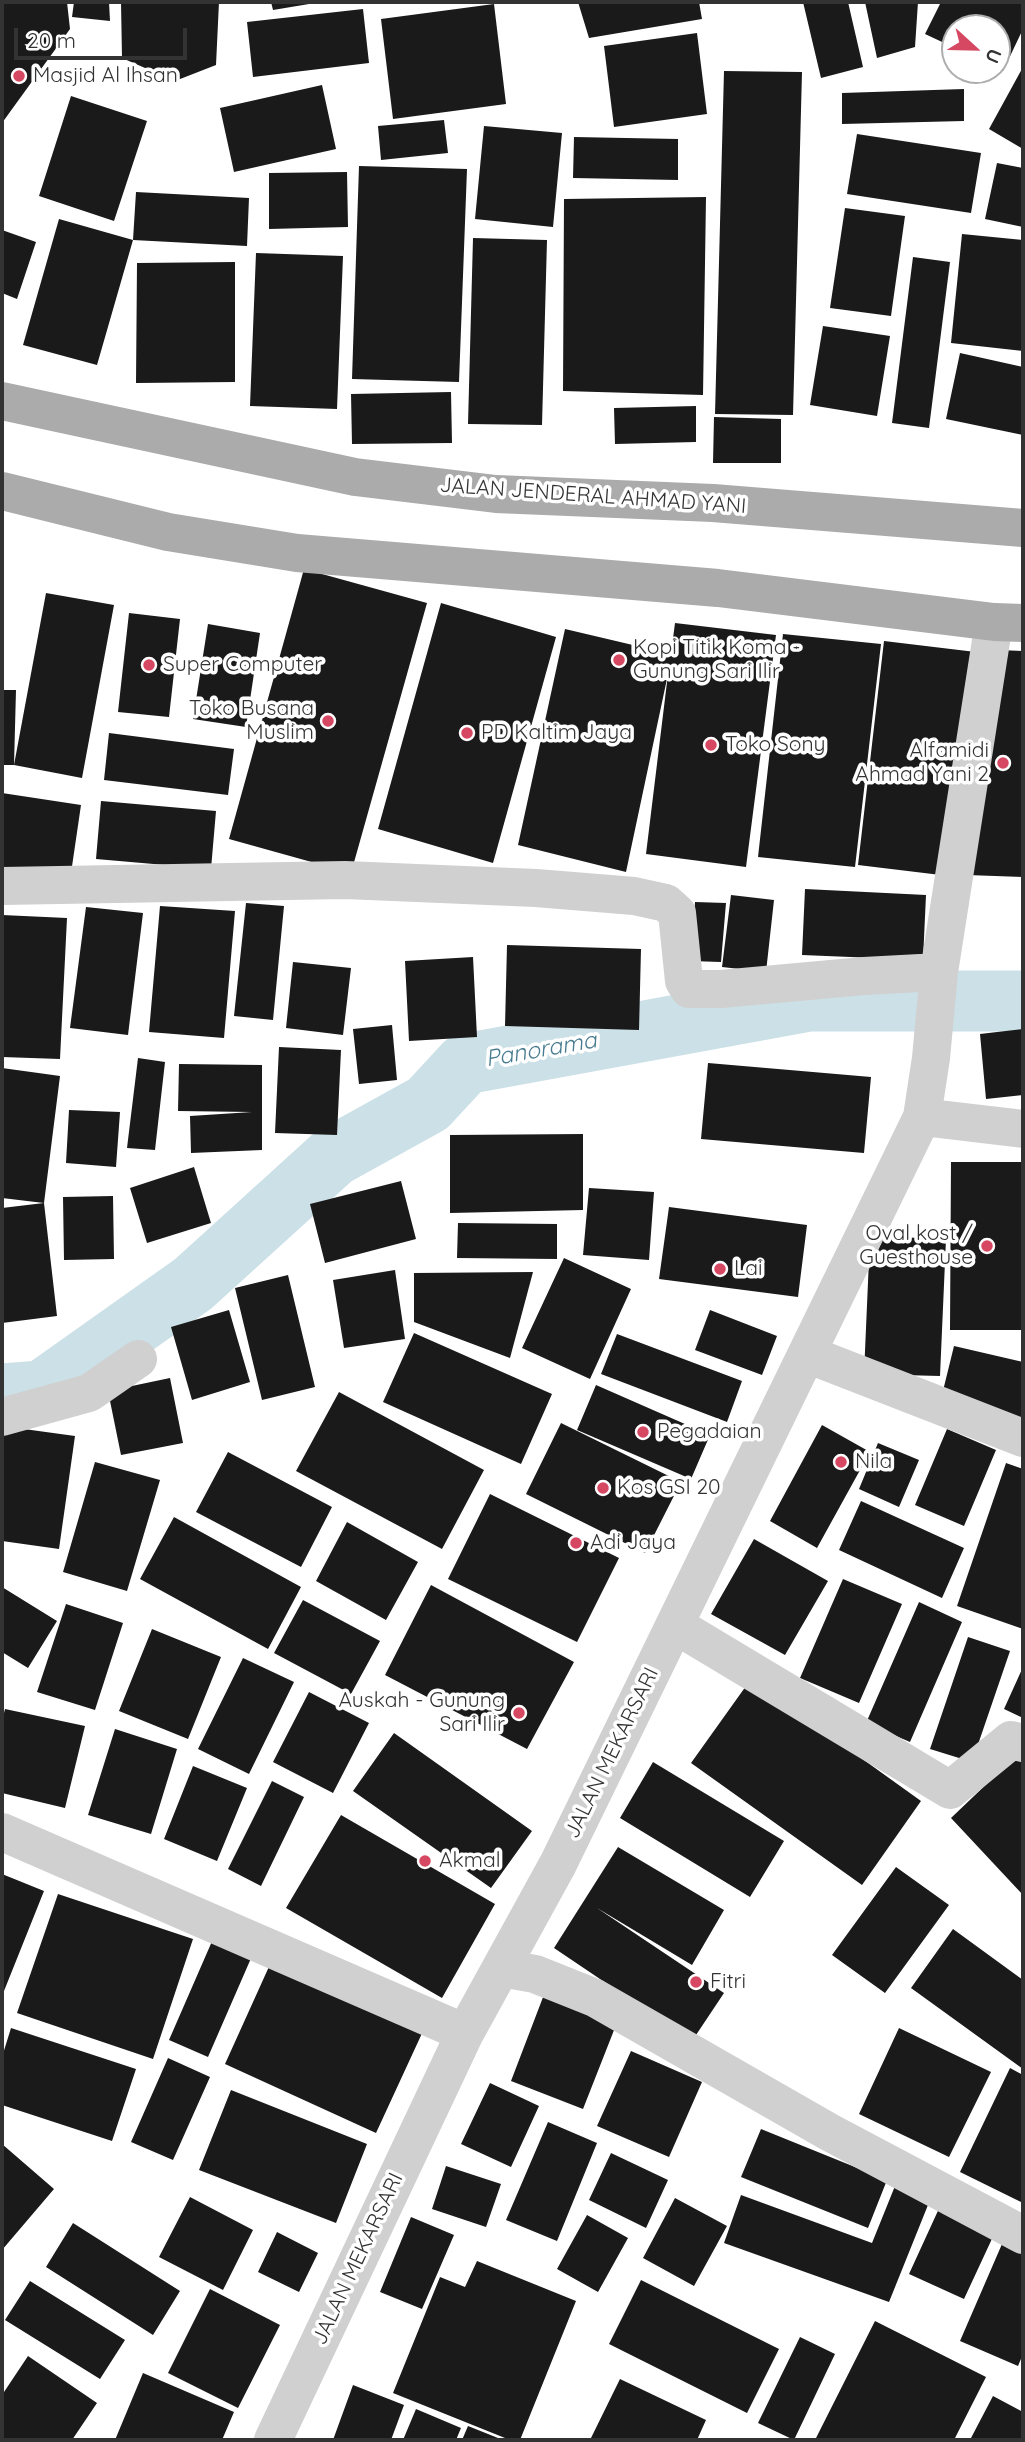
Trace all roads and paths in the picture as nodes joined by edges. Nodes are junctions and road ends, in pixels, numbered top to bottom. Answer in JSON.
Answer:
{"nodes":[{"id":1,"x":2,"y":401,"type":"edge"},
{"id":2,"x":2,"y":491,"type":"edge"},
{"id":3,"x":1023,"y":528,"type":"edge"},
{"id":4,"x":1008,"y":622,"type":"edge"},
{"id":5,"x":2,"y":886,"type":"edge"},
{"id":6,"x":937,"y":987,"type":"junction"},
{"id":7,"x":922,"y":1117,"type":"junction"},
{"id":8,"x":1023,"y":1129,"type":"edge"},
{"id":9,"x":807,"y":1354,"type":"junction"},
{"id":10,"x":138,"y":1359,"type":"dead end"},
{"id":11,"x":2,"y":1417,"type":"edge"},
{"id":12,"x":1023,"y":1438,"type":"edge"},
{"id":13,"x":675,"y":1625,"type":"junction"},
{"id":14,"x":1023,"y":1743,"type":"edge"},
{"id":15,"x":2,"y":1832,"type":"edge"},
{"id":16,"x":501,"y":1968,"type":"junction"},
{"id":17,"x":465,"y":2033,"type":"junction"},
{"id":18,"x":1023,"y":2235,"type":"edge"},
{"id":19,"x":273,"y":2440,"type":"edge"}],
"edges":[{"from":1,"to":3,"type":"main road","name":"JALAN JENDERAL AHMAD YANI"},
{"from":2,"to":4,"type":"main road"},
{"from":4,"to":6,"type":"street","name":"JALAN MEKARSARI"},
{"from":5,"to":6,"type":"street"},
{"from":6,"to":7,"type":"street","name":"JALAN MEKARSARI"},
{"from":7,"to":8,"type":"street"},
{"from":7,"to":9,"type":"street","name":"JALAN MEKARSARI"},
{"from":9,"to":12,"type":"street"},
{"from":9,"to":13,"type":"street","name":"JALAN MEKARSARI"},
{"from":10,"to":11,"type":"street"},
{"from":13,"to":14,"type":"street"},
{"from":13,"to":16,"type":"street","name":"JALAN MEKARSARI"},
{"from":15,"to":17,"type":"street"},
{"from":16,"to":17,"type":"street","name":"JALAN MEKARSARI"},
{"from":16,"to":18,"type":"street"},
{"from":17,"to":19,"type":"street","name":"JALAN MEKARSARI"}]}
